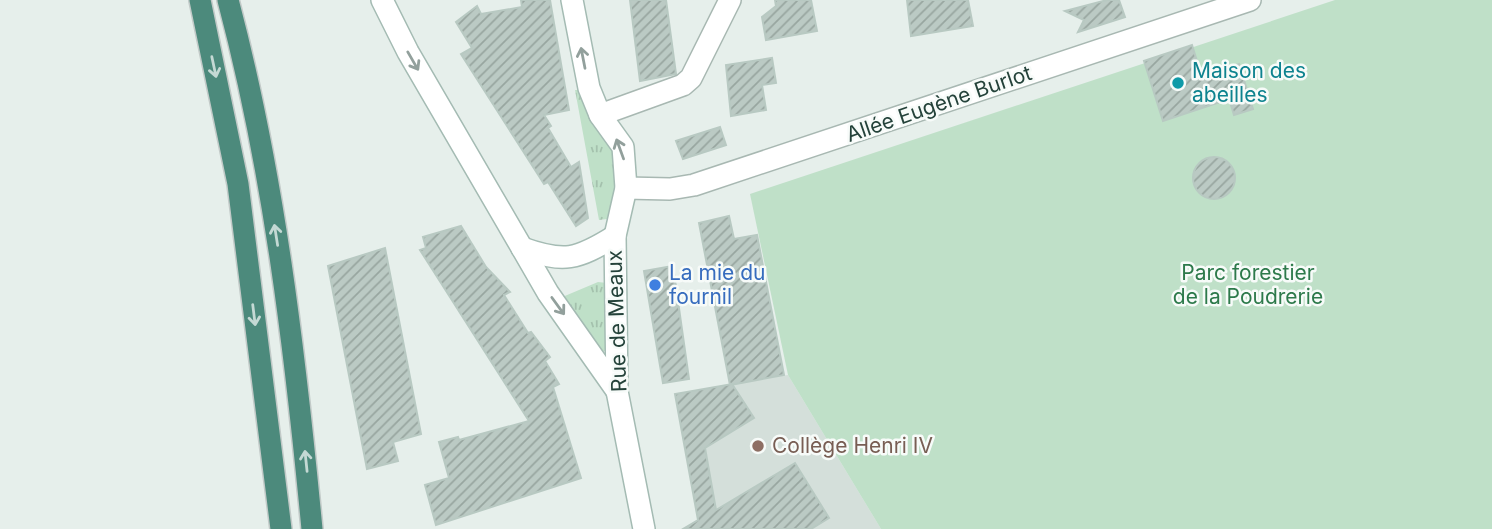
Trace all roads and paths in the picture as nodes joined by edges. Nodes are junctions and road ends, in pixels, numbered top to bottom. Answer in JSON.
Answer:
{"nodes":[{"id":1,"x":200,"y":0,"type":"edge"},
{"id":2,"x":229,"y":0,"type":"edge"},
{"id":3,"x":382,"y":0,"type":"edge"},
{"id":4,"x":572,"y":0,"type":"edge"},
{"id":5,"x":730,"y":0,"type":"edge"},
{"id":6,"x":1250,"y":0,"type":"edge"},
{"id":7,"x":600,"y":115,"type":"junction"},
{"id":8,"x":626,"y":188,"type":"junction"},
{"id":9,"x":615,"y":236,"type":"junction"},
{"id":10,"x":522,"y":248,"type":"junction"},
{"id":11,"x":617,"y":391,"type":"junction"},
{"id":12,"x":281,"y":529,"type":"edge"},
{"id":13,"x":313,"y":529,"type":"edge"},
{"id":14,"x":644,"y":529,"type":"edge"}],
"edges":[{"from":1,"to":12,"type":"highway","one_way":true},
{"from":13,"to":2,"type":"highway","one_way":true},
{"from":3,"to":10,"type":"main road","one_way":true},
{"from":7,"to":4,"type":"main road","name":"Rue de Meaux","one_way":true},
{"from":5,"to":7,"type":"main road"},
{"from":6,"to":8,"type":"main road","name":"Allée Eugène Burlot"},
{"from":8,"to":7,"type":"main road","name":"Rue de Meaux","one_way":true},
{"from":8,"to":9,"type":"main road","name":"Rue de Meaux"},
{"from":9,"to":10,"type":"main road"},
{"from":9,"to":11,"type":"main road","name":"Rue de Meaux"},
{"from":10,"to":11,"type":"main road","one_way":true},
{"from":11,"to":14,"type":"main road","name":"Rue de Meaux"}]}
